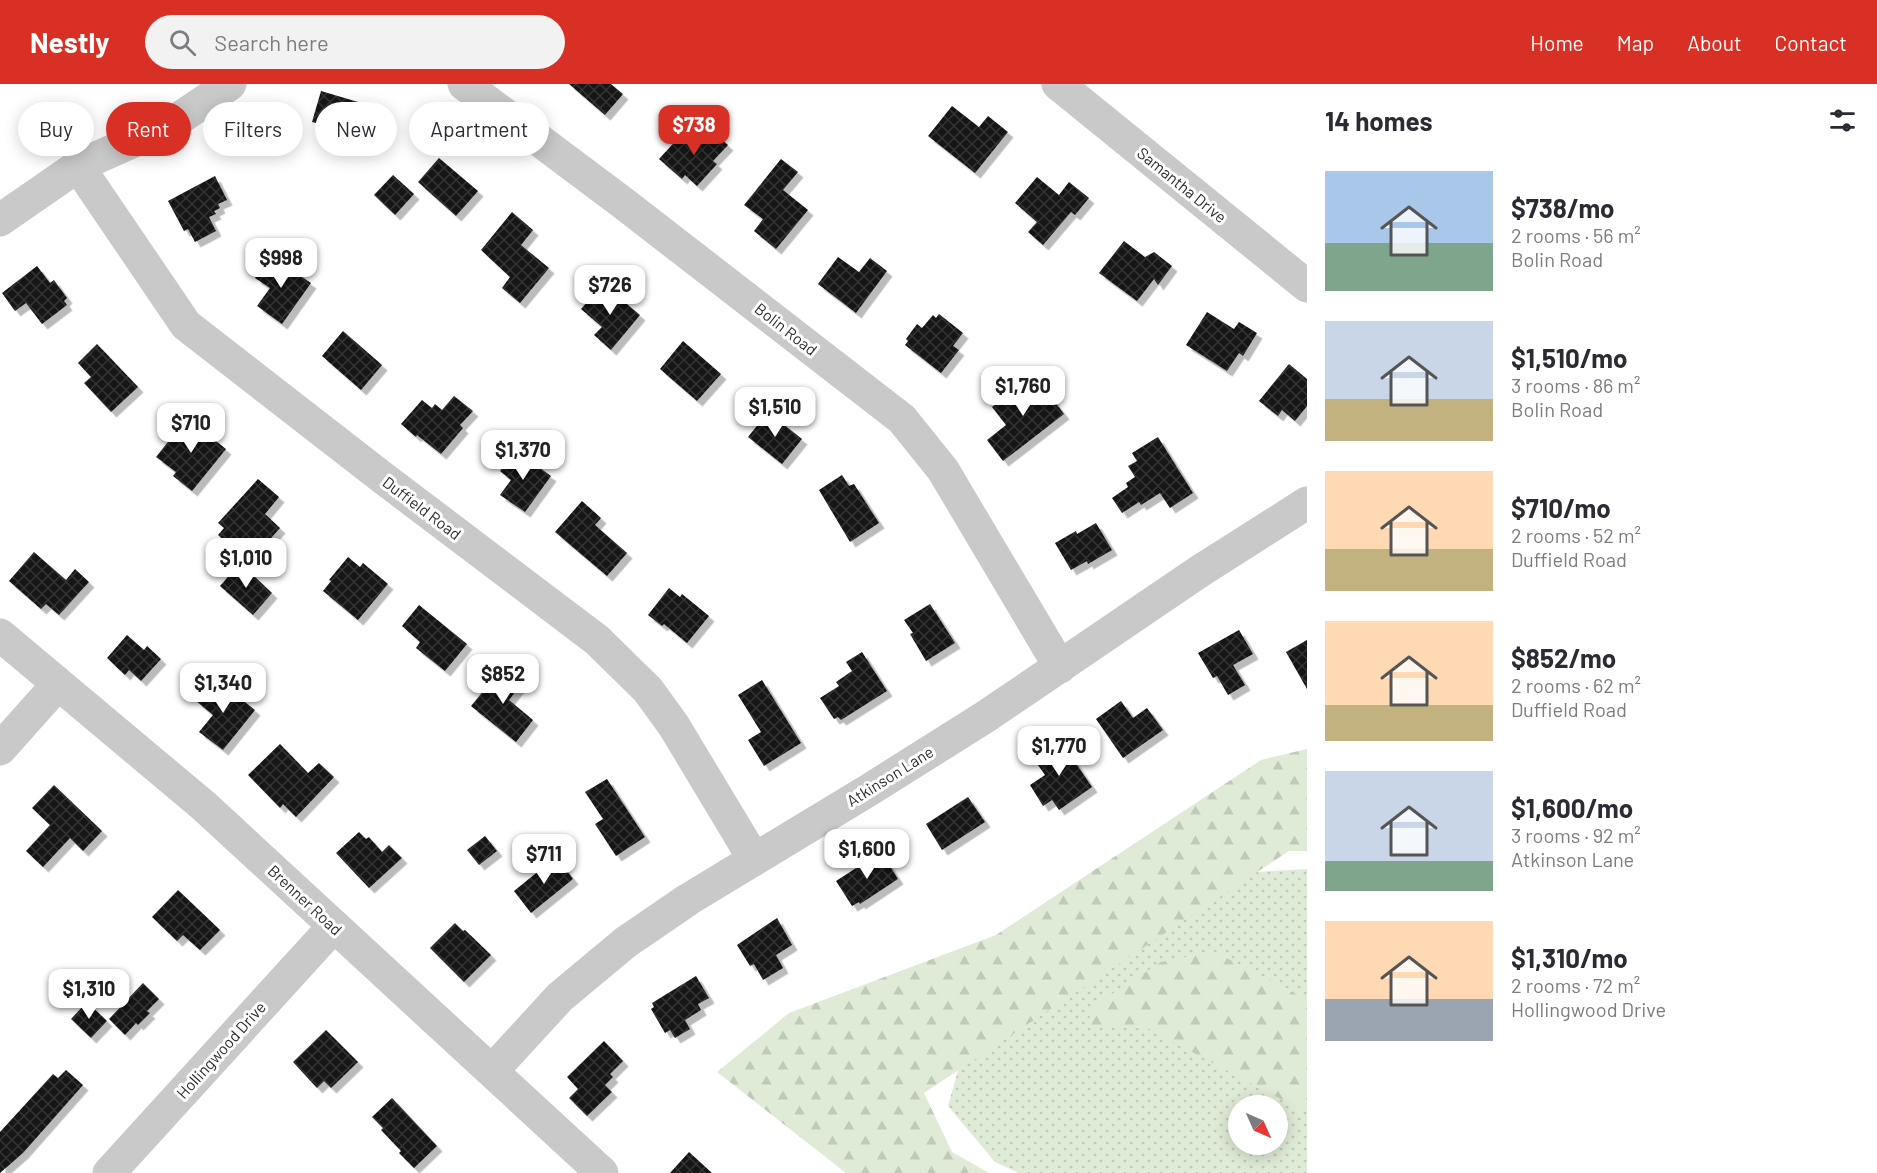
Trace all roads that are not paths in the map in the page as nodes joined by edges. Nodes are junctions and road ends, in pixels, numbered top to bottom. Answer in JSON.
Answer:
{"nodes":[{"id":1,"x":230,"y":84,"type":"edge"},
{"id":2,"x":464,"y":84,"type":"edge"},
{"id":3,"x":1058,"y":84,"type":"edge"},
{"id":4,"x":78,"y":166,"type":"junction"},
{"id":5,"x":0,"y":220,"type":"edge"},
{"id":6,"x":1307,"y":286,"type":"edge"},
{"id":7,"x":1307,"y":503,"type":"edge"},
{"id":8,"x":0,"y":635,"type":"edge"},
{"id":9,"x":1060,"y":667,"type":"junction"},
{"id":10,"x":58,"y":684,"type":"junction"},
{"id":11,"x":0,"y":749,"type":"edge"},
{"id":12,"x":754,"y":859,"type":"junction"},
{"id":13,"x":334,"y":926,"type":"junction"},
{"id":14,"x":492,"y":1071,"type":"junction"},
{"id":15,"x":109,"y":1173,"type":"edge"},
{"id":16,"x":602,"y":1173,"type":"edge"}],
"edges":[{"from":1,"to":4,"type":"street"},
{"from":2,"to":9,"type":"street","name":"Bolin Road"},
{"from":3,"to":6,"type":"street","name":"Samantha Drive"},
{"from":4,"to":5,"type":"street"},
{"from":4,"to":12,"type":"street","name":"Duffield Road"},
{"from":7,"to":9,"type":"street","name":"Atkinson Lane"},
{"from":8,"to":10,"type":"street","name":"Brenner Road"},
{"from":9,"to":12,"type":"street","name":"Atkinson Lane"},
{"from":10,"to":11,"type":"street"},
{"from":10,"to":13,"type":"street","name":"Brenner Road"},
{"from":12,"to":14,"type":"street","name":"Atkinson Lane"},
{"from":13,"to":14,"type":"street","name":"Brenner Road"},
{"from":13,"to":15,"type":"street","name":"Hollingwood Drive"},
{"from":14,"to":16,"type":"street","name":"Brenner Road"}]}
